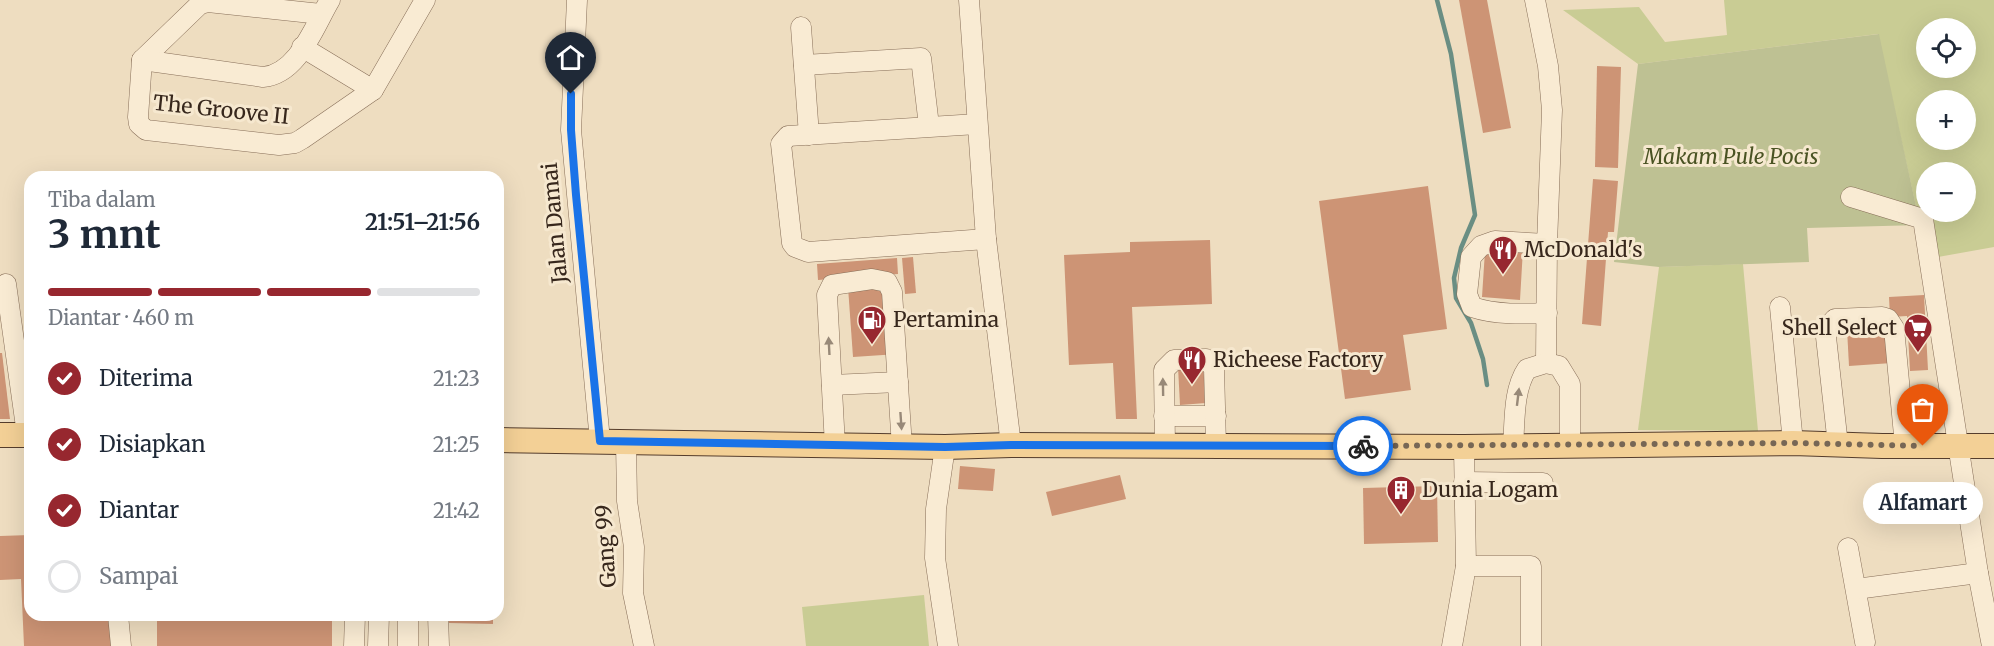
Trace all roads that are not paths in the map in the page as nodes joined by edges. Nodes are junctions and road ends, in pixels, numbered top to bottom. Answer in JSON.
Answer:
{"nodes":[{"id":1,"x":425,"y":0,"type":"edge"},
{"id":2,"x":577,"y":0,"type":"edge"},
{"id":3,"x":969,"y":0,"type":"edge"},
{"id":4,"x":1535,"y":0,"type":"edge"},
{"id":5,"x":326,"y":7,"type":"edge"},
{"id":6,"x":801,"y":27,"type":"dead end"},
{"id":7,"x":302,"y":47,"type":"junction"},
{"id":8,"x":142,"y":60,"type":"junction"},
{"id":9,"x":804,"y":65,"type":"junction"},
{"id":10,"x":373,"y":90,"type":"junction"},
{"id":11,"x":977,"y":124,"type":"junction"},
{"id":12,"x":929,"y":126,"type":"junction"},
{"id":13,"x":809,"y":135,"type":"junction"},
{"id":14,"x":1851,"y":197,"type":"dead end"},
{"id":15,"x":986,"y":239,"type":"junction"},
{"id":16,"x":1547,"y":244,"type":"junction"},
{"id":17,"x":6,"y":284,"type":"dead end"},
{"id":18,"x":1780,"y":307,"type":"dead end"},
{"id":19,"x":1547,"y":313,"type":"junction"},
{"id":20,"x":1546,"y":363,"type":"junction"},
{"id":21,"x":898,"y":382,"type":"junction"},
{"id":22,"x":832,"y":385,"type":"junction"},
{"id":23,"x":24,"y":401,"type":"edge"},
{"id":24,"x":1164,"y":416,"type":"junction"},
{"id":25,"x":1216,"y":416,"type":"junction"},
{"id":26,"x":24,"y":434,"type":"edge"},
{"id":27,"x":0,"y":435,"type":"edge"},
{"id":28,"x":504,"y":440,"type":"edge"},
{"id":29,"x":600,"y":441,"type":"junction"},
{"id":30,"x":626,"y":442,"type":"junction"},
{"id":31,"x":1793,"y":443,"type":"junction"},
{"id":32,"x":1011,"y":445,"type":"junction"},
{"id":33,"x":1570,"y":445,"type":"junction"},
{"id":34,"x":1838,"y":445,"type":"junction"},
{"id":35,"x":835,"y":446,"type":"junction"},
{"id":36,"x":1165,"y":446,"type":"junction"},
{"id":37,"x":1216,"y":446,"type":"junction"},
{"id":38,"x":1513,"y":446,"type":"junction"},
{"id":39,"x":1905,"y":446,"type":"junction"},
{"id":40,"x":1958,"y":446,"type":"junction"},
{"id":41,"x":1994,"y":446,"type":"edge"},
{"id":42,"x":902,"y":447,"type":"junction"},
{"id":43,"x":945,"y":447,"type":"junction"},
{"id":44,"x":1464,"y":447,"type":"junction"},
{"id":45,"x":1464,"y":482,"type":"junction"},
{"id":46,"x":1543,"y":483,"type":"dead end"},
{"id":47,"x":1848,"y":548,"type":"dead end"},
{"id":48,"x":1466,"y":566,"type":"junction"},
{"id":49,"x":1978,"y":573,"type":"junction"},
{"id":50,"x":1856,"y":590,"type":"junction"},
{"id":51,"x":119,"y":621,"type":"edge"},
{"id":52,"x":355,"y":621,"type":"edge"},
{"id":53,"x":379,"y":621,"type":"edge"},
{"id":54,"x":408,"y":621,"type":"edge"},
{"id":55,"x":438,"y":621,"type":"edge"},
{"id":56,"x":1865,"y":642,"type":"dead end"},
{"id":57,"x":121,"y":646,"type":"edge"},
{"id":58,"x":354,"y":646,"type":"edge"},
{"id":59,"x":378,"y":646,"type":"edge"},
{"id":60,"x":408,"y":646,"type":"edge"},
{"id":61,"x":439,"y":646,"type":"edge"},
{"id":62,"x":644,"y":646,"type":"edge"},
{"id":63,"x":948,"y":646,"type":"edge"},
{"id":64,"x":1452,"y":646,"type":"edge"},
{"id":65,"x":1531,"y":646,"type":"edge"},
{"id":66,"x":1992,"y":646,"type":"edge"}],
"edges":[{"from":1,"to":10,"type":"street","name":"The Groove II"},
{"from":2,"to":29,"type":"street","name":"Jalan Damai"},
{"from":3,"to":11,"type":"street"},
{"from":4,"to":16,"type":"street"},
{"from":5,"to":7,"type":"street"},
{"from":5,"to":8,"type":"street"},
{"from":6,"to":9,"type":"street"},
{"from":7,"to":8,"type":"street"},
{"from":7,"to":10,"type":"street"},
{"from":8,"to":10,"type":"street","name":"The Groove II"},
{"from":9,"to":12,"type":"street"},
{"from":9,"to":13,"type":"street"},
{"from":11,"to":12,"type":"street"},
{"from":11,"to":15,"type":"street"},
{"from":12,"to":13,"type":"street"},
{"from":13,"to":15,"type":"street"},
{"from":14,"to":40,"type":"street"},
{"from":15,"to":32,"type":"street"},
{"from":16,"to":19,"type":"street"},
{"from":16,"to":19,"type":"street"},
{"from":17,"to":23,"type":"street"},
{"from":18,"to":31,"type":"street"},
{"from":19,"to":20,"type":"street"},
{"from":20,"to":33,"type":"street"},
{"from":38,"to":20,"type":"street","one_way":true},
{"from":21,"to":22,"type":"street"},
{"from":22,"to":21,"type":"street","one_way":true},
{"from":21,"to":42,"type":"street","one_way":true},
{"from":22,"to":35,"type":"street"},
{"from":24,"to":25,"type":"street"},
{"from":24,"to":25,"type":"street","one_way":true},
{"from":24,"to":36,"type":"street"},
{"from":25,"to":37,"type":"street"},
{"from":26,"to":27,"type":"main road"},
{"from":28,"to":29,"type":"main road"},
{"from":29,"to":30,"type":"main road"},
{"from":30,"to":35,"type":"main road"},
{"from":30,"to":62,"type":"street","name":"Gang 99"},
{"from":31,"to":33,"type":"main road"},
{"from":31,"to":34,"type":"main road"},
{"from":32,"to":36,"type":"main road"},
{"from":32,"to":43,"type":"main road"},
{"from":33,"to":38,"type":"main road"},
{"from":34,"to":39,"type":"main road"},
{"from":34,"to":39,"type":"street"},
{"from":35,"to":42,"type":"main road"},
{"from":36,"to":37,"type":"main road"},
{"from":37,"to":44,"type":"main road"},
{"from":38,"to":44,"type":"main road"},
{"from":39,"to":40,"type":"main road"},
{"from":40,"to":41,"type":"main road"},
{"from":40,"to":49,"type":"street"},
{"from":42,"to":43,"type":"main road"},
{"from":43,"to":63,"type":"street"},
{"from":44,"to":45,"type":"street"},
{"from":45,"to":46,"type":"street"},
{"from":45,"to":48,"type":"street"},
{"from":47,"to":50,"type":"street"},
{"from":48,"to":64,"type":"street"},
{"from":48,"to":65,"type":"street"},
{"from":49,"to":50,"type":"street"},
{"from":49,"to":66,"type":"street"},
{"from":50,"to":56,"type":"street"},
{"from":51,"to":57,"type":"street"},
{"from":52,"to":58,"type":"street"},
{"from":53,"to":59,"type":"street"},
{"from":54,"to":60,"type":"street"},
{"from":55,"to":61,"type":"street"}]}
